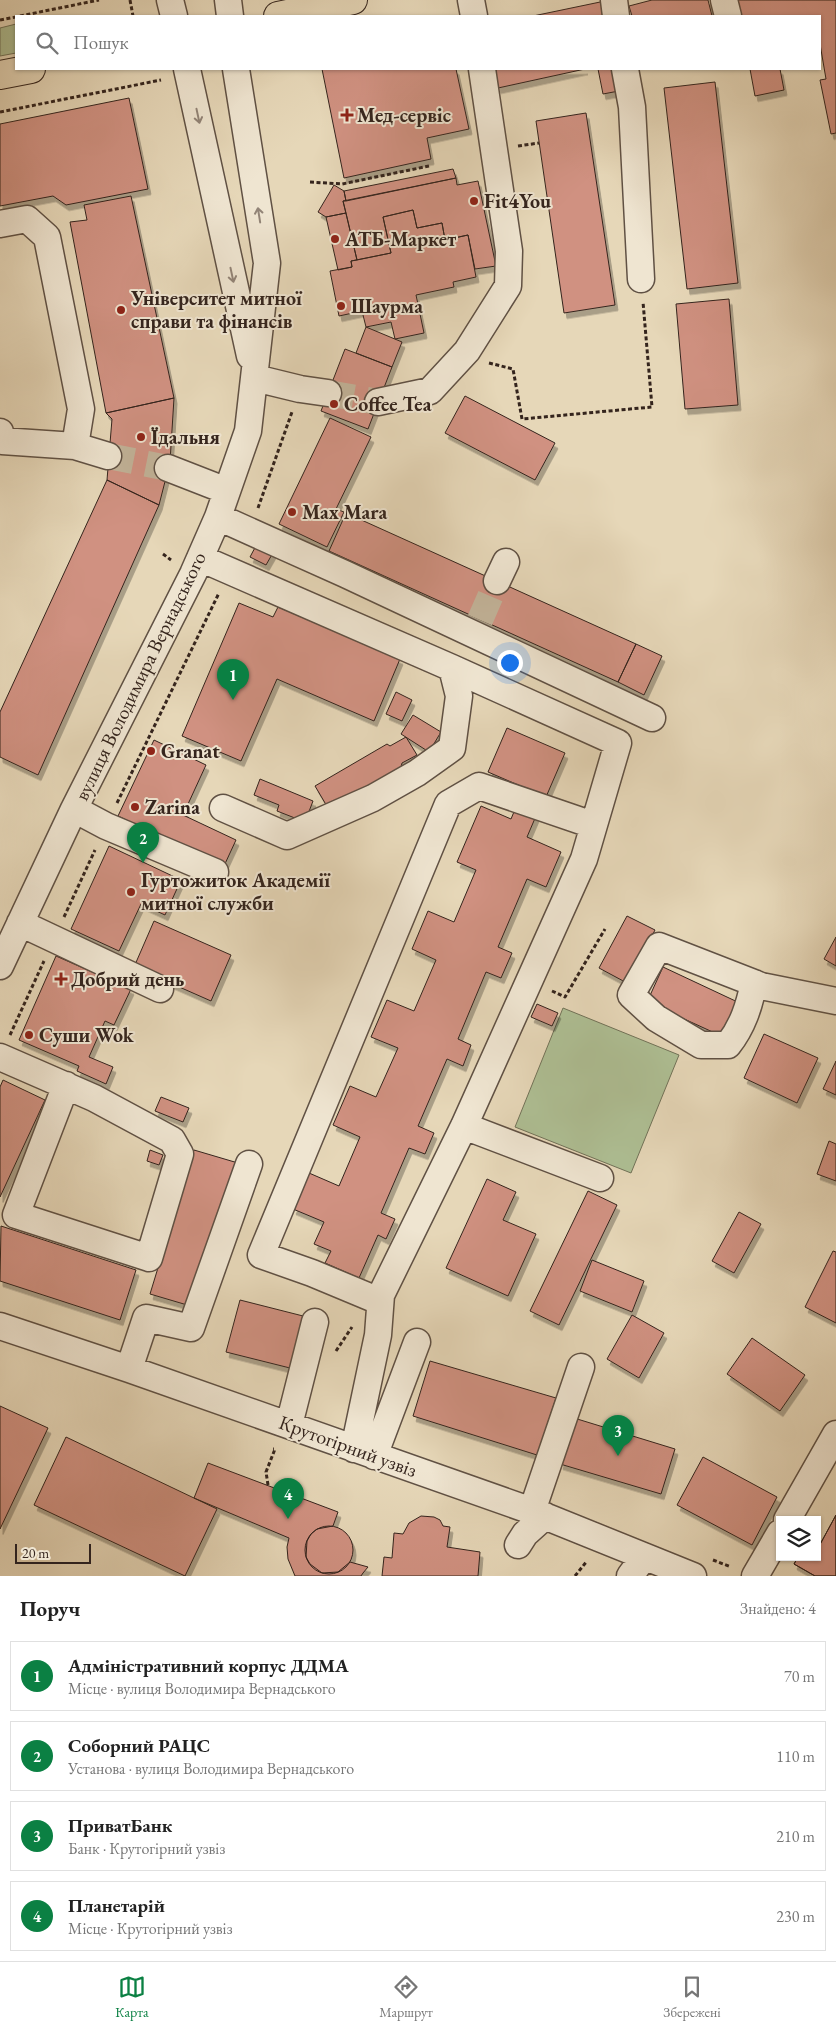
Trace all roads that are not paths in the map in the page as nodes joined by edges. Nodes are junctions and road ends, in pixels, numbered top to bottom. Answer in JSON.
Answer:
{"nodes":[{"id":1,"x":170,"y":0,"type":"edge"},
{"id":2,"x":228,"y":0,"type":"edge"},
{"id":3,"x":353,"y":0,"type":"edge"},
{"id":4,"x":471,"y":0,"type":"edge"},
{"id":5,"x":614,"y":0,"type":"edge"},
{"id":6,"x":724,"y":0,"type":"edge"},
{"id":7,"x":174,"y":15,"type":"edge"},
{"id":8,"x":230,"y":15,"type":"edge"},
{"id":9,"x":283,"y":15,"type":"edge"},
{"id":10,"x":474,"y":15,"type":"edge"},
{"id":11,"x":616,"y":15,"type":"edge"},
{"id":12,"x":728,"y":15,"type":"edge"},
{"id":13,"x":26,"y":70,"type":"edge"},
{"id":14,"x":187,"y":70,"type":"edge"},
{"id":15,"x":236,"y":70,"type":"edge"},
{"id":16,"x":482,"y":70,"type":"edge"},
{"id":17,"x":625,"y":70,"type":"edge"},
{"id":18,"x":0,"y":75,"type":"edge"},
{"id":19,"x":0,"y":224,"type":"edge"},
{"id":20,"x":641,"y":279,"type":"road end"},
{"id":21,"x":255,"y":378,"type":"junction"},
{"id":22,"x":328,"y":393,"type":"tunnel mouth"},
{"id":23,"x":378,"y":402,"type":"tunnel mouth"},
{"id":24,"x":0,"y":432,"type":"edge"},
{"id":25,"x":75,"y":446,"type":"junction"},
{"id":26,"x":108,"y":456,"type":"tunnel mouth"},
{"id":27,"x":168,"y":468,"type":"tunnel mouth"},
{"id":28,"x":227,"y":491,"type":"junction"},
{"id":29,"x":218,"y":517,"type":"junction"},
{"id":30,"x":200,"y":558,"type":"junction"},
{"id":31,"x":452,"y":668,"type":"junction"},
{"id":32,"x":618,"y":743,"type":"junction"},
{"id":33,"x":223,"y":808,"type":"dead end"},
{"id":34,"x":74,"y":809,"type":"junction"},
{"id":35,"x":593,"y":826,"type":"junction"},
{"id":36,"x":214,"y":872,"type":"dead end"},
{"id":37,"x":20,"y":923,"type":"junction"},
{"id":38,"x":0,"y":966,"type":"edge"},
{"id":39,"x":754,"y":983,"type":"junction"},
{"id":40,"x":160,"y":989,"type":"dead end"},
{"id":41,"x":836,"y":1001,"type":"edge"},
{"id":42,"x":4,"y":1047,"type":"edge"},
{"id":43,"x":66,"y":1085,"type":"junction"},
{"id":44,"x":464,"y":1126,"type":"junction"},
{"id":45,"x":249,"y":1164,"type":"dead end"},
{"id":46,"x":600,"y":1178,"type":"dead end"},
{"id":47,"x":380,"y":1305,"type":"junction"},
{"id":48,"x":315,"y":1322,"type":"dead end"},
{"id":49,"x":0,"y":1326,"type":"edge"},
{"id":50,"x":417,"y":1342,"type":"dead end"},
{"id":51,"x":581,"y":1367,"type":"dead end"},
{"id":52,"x":129,"y":1369,"type":"junction"},
{"id":53,"x":288,"y":1425,"type":"junction"},
{"id":54,"x":836,"y":1434,"type":"edge"},
{"id":55,"x":364,"y":1452,"type":"junction"},
{"id":56,"x":538,"y":1513,"type":"junction"},
{"id":57,"x":789,"y":1516,"type":"edge"},
{"id":58,"x":776,"y":1540,"type":"edge"},
{"id":59,"x":518,"y":1545,"type":"dead end"},
{"id":60,"x":637,"y":1566,"type":"edge"},
{"id":61,"x":693,"y":1576,"type":"edge"},
{"id":62,"x":755,"y":1576,"type":"edge"}],
"edges":[{"from":1,"to":7,"type":"street"},
{"from":2,"to":8,"type":"street"},
{"from":3,"to":9,"type":"main road"},
{"from":4,"to":10,"type":"street"},
{"from":5,"to":11,"type":"street"},
{"from":6,"to":12,"type":"street"},
{"from":13,"to":18,"type":"main road"},
{"from":14,"to":21,"type":"street","name":"вулиця Володимира Вернадського","one_way":true},
{"from":21,"to":15,"type":"street","name":"вулиця Володимира Вернадського","one_way":true},
{"from":16,"to":23,"type":"street"},
{"from":17,"to":20,"type":"street"},
{"from":19,"to":25,"type":"street"},
{"from":21,"to":22,"type":"street"},
{"from":21,"to":28,"type":"street","name":"вулиця Володимира Вернадського"},
{"from":24,"to":25,"type":"street"},
{"from":25,"to":26,"type":"street"},
{"from":27,"to":28,"type":"street"},
{"from":28,"to":29,"type":"street","name":"вулиця Володимира Вернадського"},
{"from":29,"to":30,"type":"street","name":"вулиця Володимира Вернадського"},
{"from":29,"to":32,"type":"street"},
{"from":30,"to":31,"type":"street"},
{"from":30,"to":34,"type":"street","name":"вулиця Володимира Вернадського"},
{"from":31,"to":32,"type":"street"},
{"from":31,"to":33,"type":"street"},
{"from":32,"to":35,"type":"street"},
{"from":34,"to":36,"type":"street"},
{"from":34,"to":37,"type":"street","name":"вулиця Володимира Вернадського"},
{"from":35,"to":44,"type":"street"},
{"from":35,"to":47,"type":"street"},
{"from":37,"to":38,"type":"street","name":"вулиця Володимира Вернадського"},
{"from":37,"to":40,"type":"street"},
{"from":39,"to":39,"type":"street"},
{"from":39,"to":41,"type":"street"},
{"from":42,"to":43,"type":"street"},
{"from":43,"to":43,"type":"street"},
{"from":44,"to":46,"type":"street"},
{"from":44,"to":47,"type":"street"},
{"from":45,"to":52,"type":"street"},
{"from":47,"to":55,"type":"street"},
{"from":48,"to":53,"type":"street"},
{"from":49,"to":52,"type":"street","name":"Крутогірний узвіз"},
{"from":50,"to":55,"type":"street"},
{"from":51,"to":56,"type":"street"},
{"from":52,"to":53,"type":"street","name":"Крутогірний узвіз"},
{"from":53,"to":55,"type":"street","name":"Крутогірний узвіз"},
{"from":54,"to":57,"type":"street"},
{"from":55,"to":56,"type":"street","name":"Крутогірний узвіз"},
{"from":56,"to":59,"type":"street"},
{"from":56,"to":60,"type":"street","name":"Крутогірний узвіз"},
{"from":58,"to":62,"type":"street"},
{"from":60,"to":61,"type":"street","name":"Крутогірний узвіз"}]}
